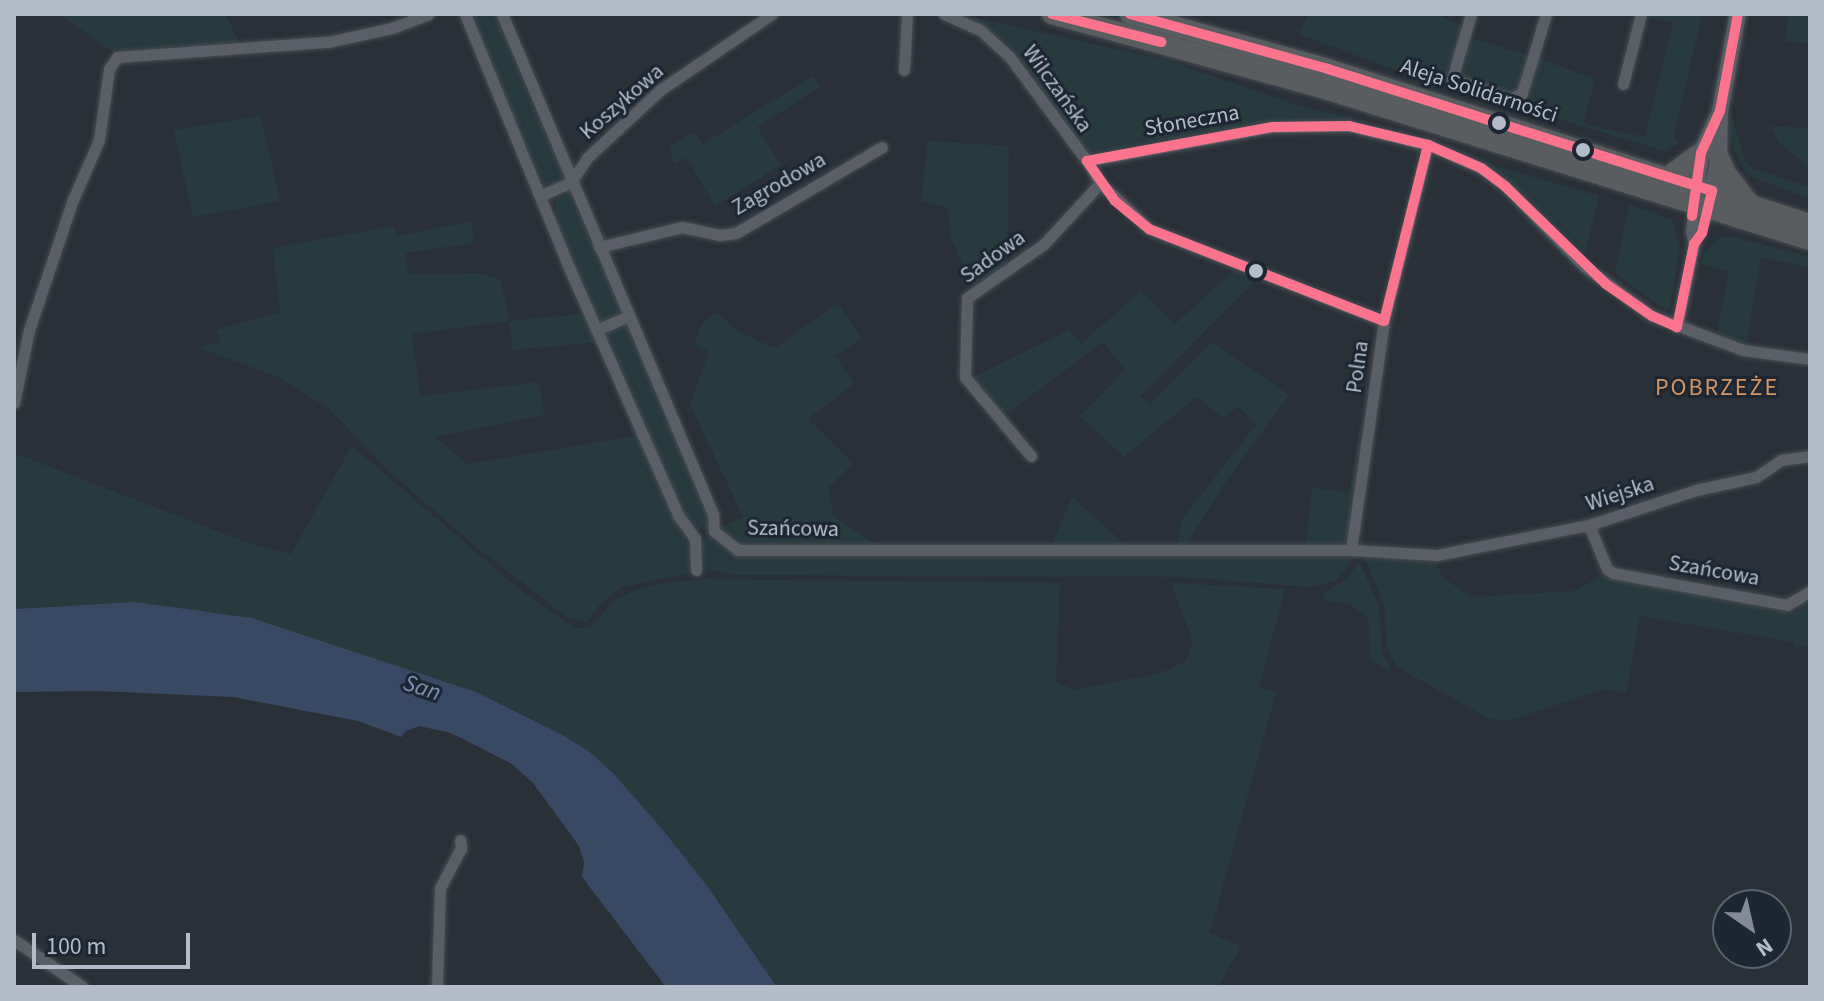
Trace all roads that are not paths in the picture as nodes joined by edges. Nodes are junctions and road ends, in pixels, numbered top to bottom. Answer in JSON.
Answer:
{"nodes":[{"id":1,"x":428,"y":14,"type":"edge"},
{"id":2,"x":465,"y":14,"type":"edge"},
{"id":3,"x":502,"y":14,"type":"edge"},
{"id":4,"x":772,"y":14,"type":"edge"},
{"id":5,"x":907,"y":14,"type":"edge"},
{"id":6,"x":944,"y":14,"type":"edge"},
{"id":7,"x":1052,"y":14,"type":"edge"},
{"id":8,"x":1130,"y":14,"type":"edge"},
{"id":9,"x":1471,"y":14,"type":"edge"},
{"id":10,"x":1546,"y":14,"type":"edge"},
{"id":11,"x":1641,"y":14,"type":"edge"},
{"id":12,"x":1738,"y":14,"type":"edge"},
{"id":13,"x":904,"y":70,"type":"dead end"},
{"id":14,"x":1623,"y":84,"type":"dead end"},
{"id":15,"x":1428,"y":145,"type":"junction"},
{"id":16,"x":882,"y":147,"type":"dead end"},
{"id":17,"x":1710,"y":155,"type":"junction"},
{"id":18,"x":1087,"y":161,"type":"junction"},
{"id":19,"x":1669,"y":176,"type":"junction"},
{"id":20,"x":571,"y":182,"type":"junction"},
{"id":21,"x":1100,"y":183,"type":"junction"},
{"id":22,"x":542,"y":195,"type":"junction"},
{"id":23,"x":1703,"y":198,"type":"junction"},
{"id":24,"x":1749,"y":203,"type":"junction"},
{"id":25,"x":1810,"y":224,"type":"edge"},
{"id":26,"x":1810,"y":240,"type":"edge"},
{"id":27,"x":599,"y":247,"type":"junction"},
{"id":28,"x":628,"y":316,"type":"junction"},
{"id":29,"x":1384,"y":321,"type":"junction"},
{"id":30,"x":1677,"y":327,"type":"junction"},
{"id":31,"x":599,"y":329,"type":"junction"},
{"id":32,"x":1810,"y":359,"type":"edge"},
{"id":33,"x":14,"y":403,"type":"edge"},
{"id":34,"x":1031,"y":456,"type":"dead end"},
{"id":35,"x":1810,"y":456,"type":"edge"},
{"id":36,"x":1589,"y":525,"type":"junction"},
{"id":37,"x":714,"y":531,"type":"junction"},
{"id":38,"x":695,"y":538,"type":"junction"},
{"id":39,"x":1351,"y":550,"type":"junction"},
{"id":40,"x":1437,"y":555,"type":"joint"},
{"id":41,"x":696,"y":570,"type":"dead end"},
{"id":42,"x":1810,"y":591,"type":"edge"},
{"id":43,"x":460,"y":840,"type":"dead end"},
{"id":44,"x":14,"y":940,"type":"edge"},
{"id":45,"x":83,"y":987,"type":"edge"},
{"id":46,"x":437,"y":987,"type":"edge"}],
"edges":[{"from":1,"to":33,"type":"street"},
{"from":2,"to":22,"type":"street"},
{"from":3,"to":20,"type":"street","name":"Szańcowa"},
{"from":4,"to":20,"type":"street","name":"Koszykowa"},
{"from":5,"to":13,"type":"street"},
{"from":6,"to":18,"type":"street","name":"WiIczańska"},
{"from":7,"to":23,"type":"highway","name":"Aleja Solidarności"},
{"from":8,"to":19,"type":"highway","name":"Aleja Solidarności"},
{"from":9,"to":10,"type":"street"},
{"from":11,"to":14,"type":"street"},
{"from":12,"to":17,"type":"street"},
{"from":15,"to":18,"type":"street","name":"Słoneczna"},
{"from":15,"to":29,"type":"street","name":"Polna"},
{"from":15,"to":30,"type":"street","name":"Słoneczna"},
{"from":16,"to":27,"type":"street","name":"Zagrodowa"},
{"from":17,"to":19,"type":"highway"},
{"from":17,"to":23,"type":"street"},
{"from":17,"to":24,"type":"highway"},
{"from":18,"to":21,"type":"street","name":"WiIczańska"},
{"from":19,"to":23,"type":"highway","name":"Aleja Solidarności"},
{"from":20,"to":22,"type":"street","name":"Koszykowa"},
{"from":20,"to":27,"type":"street","name":"Szańcowa"},
{"from":21,"to":29,"type":"street","name":"WiIczańska"},
{"from":21,"to":34,"type":"street","name":"Sadowa"},
{"from":22,"to":31,"type":"street"},
{"from":23,"to":24,"type":"highway","name":"Aleja Solidarności"},
{"from":23,"to":26,"type":"highway","name":"Aleja Solidarności"},
{"from":23,"to":30,"type":"street"},
{"from":24,"to":25,"type":"highway","name":"Aleja Solidarności"},
{"from":27,"to":28,"type":"street","name":"Szańcowa"},
{"from":28,"to":31,"type":"street"},
{"from":28,"to":37,"type":"street","name":"Szańcowa"},
{"from":29,"to":39,"type":"street","name":"Polna"},
{"from":30,"to":32,"type":"street","name":"Słoneczna"},
{"from":31,"to":38,"type":"street"},
{"from":35,"to":36,"type":"street","name":"Wiejska"},
{"from":36,"to":40,"type":"street","name":"Wiejska"},
{"from":36,"to":42,"type":"street","name":"Szańcowa"},
{"from":37,"to":38,"type":"street"},
{"from":37,"to":39,"type":"street","name":"Szańcowa"},
{"from":38,"to":41,"type":"street"},
{"from":39,"to":40,"type":"street","name":"Szańcowa"},
{"from":43,"to":46,"type":"street"},
{"from":44,"to":45,"type":"street"}]}
